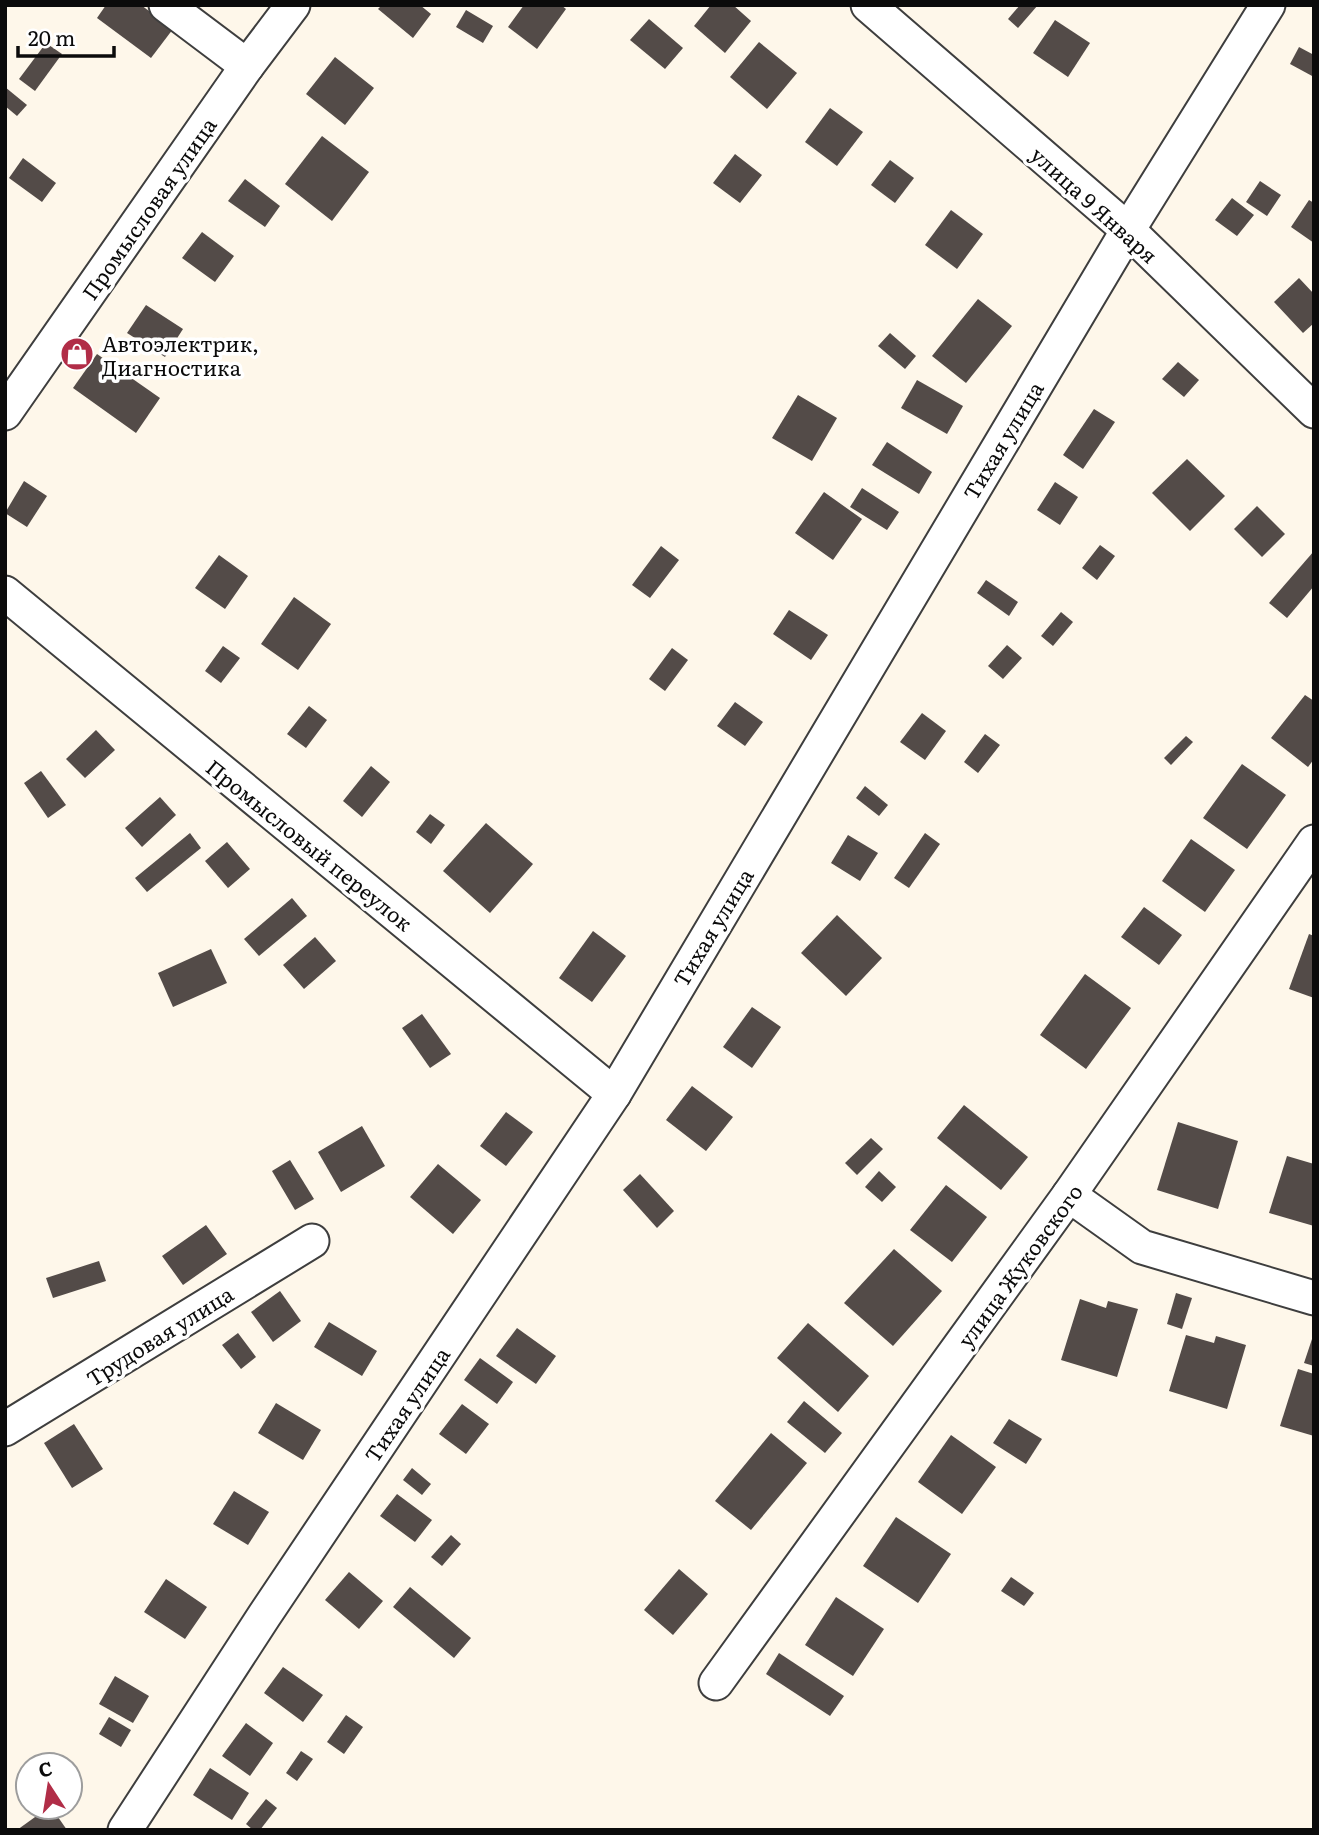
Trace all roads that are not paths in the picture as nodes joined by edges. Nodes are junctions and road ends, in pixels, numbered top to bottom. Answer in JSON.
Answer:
{"nodes":[{"id":1,"x":166,"y":5,"type":"edge"},
{"id":2,"x":293,"y":5,"type":"edge"},
{"id":3,"x":868,"y":5,"type":"edge"},
{"id":4,"x":1268,"y":5,"type":"edge"},
{"id":5,"x":247,"y":66,"type":"junction"},
{"id":6,"x":1128,"y":230,"type":"junction"},
{"id":7,"x":1314,"y":411,"type":"edge"},
{"id":8,"x":5,"y":413,"type":"edge"},
{"id":9,"x":5,"y":593,"type":"edge"},
{"id":10,"x":1309,"y":859,"type":"edge"},
{"id":11,"x":614,"y":1094,"type":"junction"},
{"id":12,"x":1069,"y":1195,"type":"junction"},
{"id":13,"x":312,"y":1241,"type":"dead end"},
{"id":14,"x":1314,"y":1298,"type":"edge"},
{"id":15,"x":5,"y":1429,"type":"edge"},
{"id":16,"x":716,"y":1683,"type":"dead end"},
{"id":17,"x":125,"y":1830,"type":"edge"}],
"edges":[{"from":1,"to":5,"type":"street"},
{"from":2,"to":5,"type":"street","name":"Промысловая улица"},
{"from":3,"to":6,"type":"street","name":"улица 9 Января"},
{"from":4,"to":6,"type":"street","name":"Тихая улица"},
{"from":5,"to":8,"type":"street","name":"Промысловая улица"},
{"from":6,"to":7,"type":"street","name":"улица 9 Января"},
{"from":6,"to":11,"type":"street","name":"Тихая улица"},
{"from":9,"to":11,"type":"street","name":"Промысловый переулок"},
{"from":10,"to":12,"type":"street","name":"улица Жуковского"},
{"from":11,"to":17,"type":"street","name":"Тихая улица"},
{"from":12,"to":14,"type":"street"},
{"from":12,"to":16,"type":"street","name":"улица Жуковского"},
{"from":13,"to":15,"type":"street","name":"Трудовая улица"}]}
